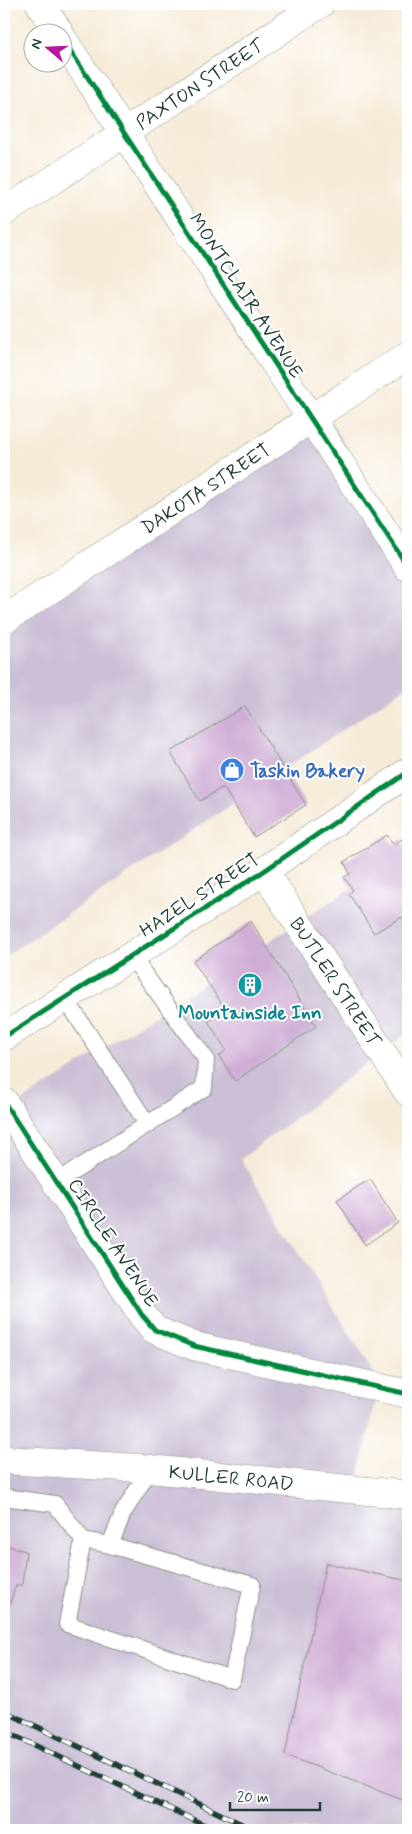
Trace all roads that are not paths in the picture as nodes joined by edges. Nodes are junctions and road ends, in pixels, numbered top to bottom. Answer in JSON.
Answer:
{"nodes":[{"id":1,"x":40,"y":4,"type":"edge"},
{"id":2,"x":320,"y":4,"type":"edge"},
{"id":3,"x":52,"y":22,"type":"edge"},
{"id":4,"x":72,"y":53,"type":"edge"},
{"id":5,"x":124,"y":134,"type":"junction"},
{"id":6,"x":4,"y":212,"type":"edge"},
{"id":7,"x":408,"y":354,"type":"edge"},
{"id":8,"x":310,"y":419,"type":"junction"},
{"id":9,"x":408,"y":567,"type":"edge"},
{"id":10,"x":4,"y":620,"type":"edge"},
{"id":11,"x":408,"y":772,"type":"edge"},
{"id":12,"x":264,"y":871,"type":"junction"},
{"id":13,"x":131,"y":956,"type":"junction"},
{"id":14,"x":65,"y":998,"type":"junction"},
{"id":15,"x":4,"y":1037,"type":"edge"},
{"id":16,"x":408,"y":1092,"type":"edge"},
{"id":17,"x":4,"y":1102,"type":"edge"},
{"id":18,"x":148,"y":1125,"type":"junction"},
{"id":19,"x":57,"y":1182,"type":"junction"},
{"id":20,"x":408,"y":1394,"type":"edge"},
{"id":21,"x":4,"y":1450,"type":"edge"},
{"id":22,"x":4,"y":1460,"type":"edge"},
{"id":23,"x":54,"y":1463,"type":"junction"},
{"id":24,"x":150,"y":1469,"type":"junction"},
{"id":25,"x":408,"y":1495,"type":"edge"},
{"id":26,"x":4,"y":1497,"type":"edge"},
{"id":27,"x":83,"y":1540,"type":"junction"},
{"id":28,"x":110,"y":1545,"type":"junction"}],
"edges":[{"from":1,"to":3,"type":"street"},
{"from":2,"to":5,"type":"street","name":"PAXTON STREET"},
{"from":4,"to":5,"type":"street","name":"MONTCLAIR AVENUE"},
{"from":5,"to":6,"type":"street","name":"PAXTON STREET"},
{"from":5,"to":8,"type":"street","name":"MONTCLAIR AVENUE"},
{"from":7,"to":8,"type":"street","name":"DAKOTA STREET"},
{"from":8,"to":9,"type":"street","name":"MONTCLAIR AVENUE"},
{"from":8,"to":10,"type":"street","name":"DAKOTA STREET"},
{"from":11,"to":12,"type":"street","name":"HAZEL STREET"},
{"from":12,"to":13,"type":"street","name":"HAZEL STREET"},
{"from":12,"to":16,"type":"street","name":"BUTLER STREET"},
{"from":13,"to":14,"type":"street","name":"HAZEL STREET"},
{"from":13,"to":18,"type":"lane"},
{"from":14,"to":15,"type":"street","name":"HAZEL STREET"},
{"from":14,"to":18,"type":"lane"},
{"from":17,"to":19,"type":"street","name":"CIRCLE AVENUE"},
{"from":18,"to":19,"type":"lane"},
{"from":19,"to":20,"type":"street","name":"CIRCLE AVENUE"},
{"from":21,"to":23,"type":"street","name":"KULLER ROAD"},
{"from":22,"to":23,"type":"street","name":"KULLER ROAD"},
{"from":23,"to":24,"type":"street","name":"KULLER ROAD"},
{"from":24,"to":25,"type":"street","name":"KULLER ROAD"},
{"from":24,"to":28,"type":"lane"},
{"from":26,"to":27,"type":"lane"},
{"from":27,"to":28,"type":"lane"},
{"from":27,"to":28,"type":"lane"}]}
